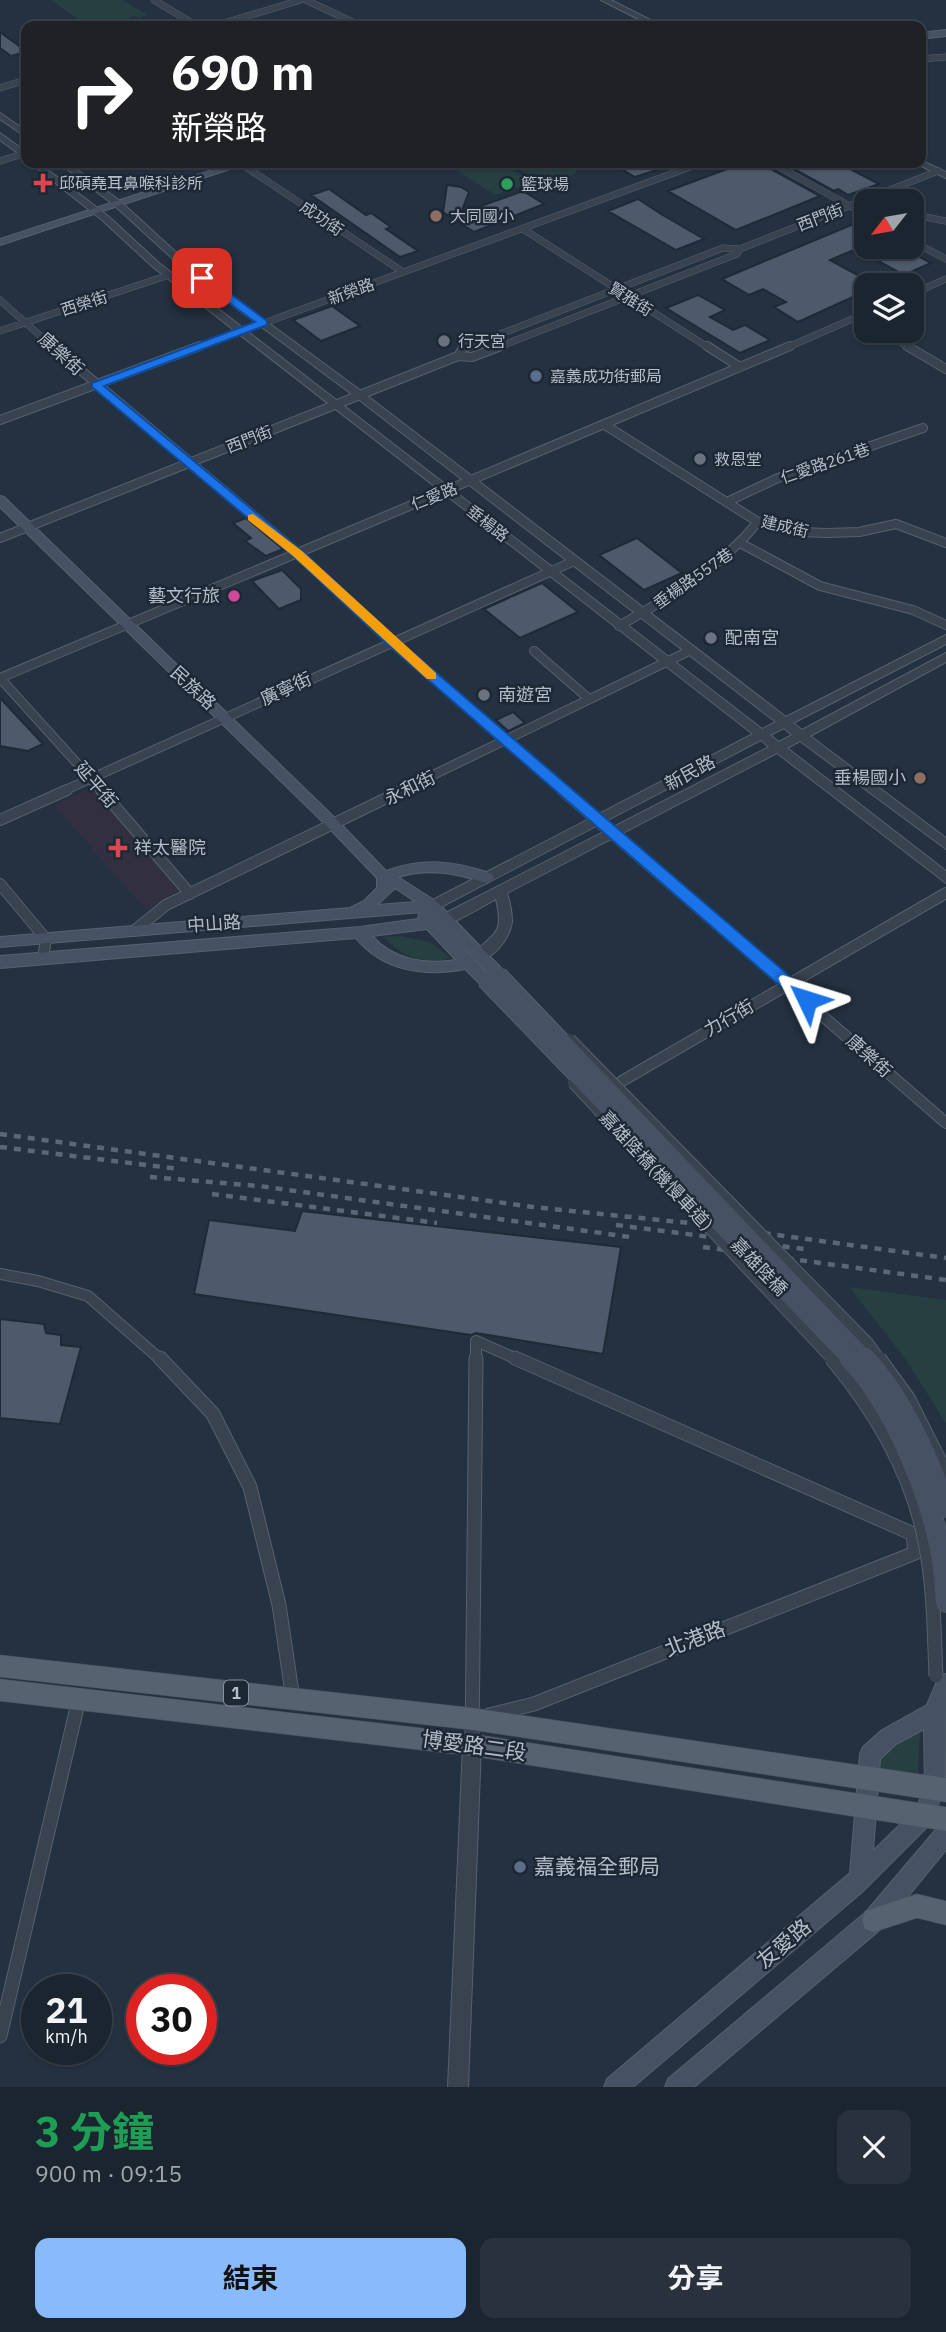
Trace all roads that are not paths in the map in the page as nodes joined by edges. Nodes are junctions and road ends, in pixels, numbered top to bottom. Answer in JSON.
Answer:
{"nodes":[{"id":1,"x":154,"y":0,"type":"edge"},
{"id":2,"x":304,"y":0,"type":"edge"},
{"id":3,"x":605,"y":0,"type":"edge"},
{"id":4,"x":189,"y":21,"type":"edge"},
{"id":5,"x":231,"y":21,"type":"edge"},
{"id":6,"x":350,"y":21,"type":"edge"},
{"id":7,"x":647,"y":21,"type":"edge"},
{"id":8,"x":946,"y":33,"type":"edge"},
{"id":9,"x":926,"y":35,"type":"edge"},
{"id":10,"x":946,"y":57,"type":"edge"},
{"id":11,"x":926,"y":59,"type":"edge"},
{"id":12,"x":21,"y":82,"type":"edge"},
{"id":13,"x":0,"y":88,"type":"edge"},
{"id":14,"x":0,"y":115,"type":"edge"},
{"id":15,"x":21,"y":131,"type":"edge"},
{"id":16,"x":0,"y":136,"type":"edge"},
{"id":17,"x":21,"y":152,"type":"edge"},
{"id":18,"x":21,"y":156,"type":"edge"},
{"id":19,"x":0,"y":161,"type":"edge"},
{"id":20,"x":926,"y":165,"type":"edge"},
{"id":21,"x":41,"y":168,"type":"edge"},
{"id":22,"x":70,"y":168,"type":"edge"},
{"id":23,"x":226,"y":168,"type":"edge"},
{"id":24,"x":249,"y":168,"type":"edge"},
{"id":25,"x":687,"y":168,"type":"edge"},
{"id":26,"x":781,"y":168,"type":"edge"},
{"id":27,"x":942,"y":173,"type":"edge"},
{"id":28,"x":117,"y":203,"type":"junction"},
{"id":29,"x":850,"y":206,"type":"junction"},
{"id":30,"x":854,"y":208,"type":"edge"},
{"id":31,"x":96,"y":210,"type":"junction"},
{"id":32,"x":924,"y":217,"type":"edge"},
{"id":33,"x":946,"y":221,"type":"edge"},
{"id":34,"x":523,"y":229,"type":"junction"},
{"id":35,"x":0,"y":242,"type":"edge"},
{"id":36,"x":924,"y":247,"type":"edge"},
{"id":37,"x":740,"y":249,"type":"junction"},
{"id":38,"x":946,"y":259,"type":"edge"},
{"id":39,"x":403,"y":272,"type":"junction"},
{"id":40,"x":169,"y":275,"type":"junction"},
{"id":41,"x":946,"y":279,"type":"edge"},
{"id":42,"x":616,"y":289,"type":"junction"},
{"id":43,"x":924,"y":289,"type":"edge"},
{"id":44,"x":628,"y":296,"type":"junction"},
{"id":45,"x":0,"y":300,"type":"edge"},
{"id":46,"x":854,"y":317,"type":"edge"},
{"id":47,"x":25,"y":323,"type":"junction"},
{"id":48,"x":263,"y":323,"type":"junction"},
{"id":49,"x":0,"y":331,"type":"edge"},
{"id":50,"x":242,"y":331,"type":"junction"},
{"id":51,"x":902,"y":343,"type":"edge"},
{"id":52,"x":458,"y":356,"type":"junction"},
{"id":53,"x":740,"y":367,"type":"junction"},
{"id":54,"x":946,"y":369,"type":"edge"},
{"id":55,"x":96,"y":385,"type":"junction"},
{"id":56,"x":360,"y":395,"type":"junction"},
{"id":57,"x":339,"y":405,"type":"junction"},
{"id":58,"x":0,"y":420,"type":"edge"},
{"id":59,"x":605,"y":425,"type":"junction"},
{"id":60,"x":923,"y":428,"type":"dead end"},
{"id":61,"x":188,"y":463,"type":"junction"},
{"id":62,"x":471,"y":481,"type":"junction"},
{"id":63,"x":446,"y":491,"type":"junction"},
{"id":64,"x":0,"y":500,"type":"edge"},
{"id":65,"x":729,"y":501,"type":"junction"},
{"id":66,"x":758,"y":522,"type":"junction"},
{"id":67,"x":28,"y":528,"type":"junction"},
{"id":68,"x":0,"y":538,"type":"edge"},
{"id":69,"x":946,"y":543,"type":"edge"},
{"id":70,"x":742,"y":544,"type":"junction"},
{"id":71,"x":298,"y":553,"type":"junction"},
{"id":72,"x":573,"y":561,"type":"junction"},
{"id":73,"x":550,"y":572,"type":"junction"},
{"id":74,"x":641,"y":614,"type":"junction"},
{"id":75,"x":126,"y":625,"type":"junction"},
{"id":76,"x":619,"y":625,"type":"junction"},
{"id":77,"x":946,"y":625,"type":"edge"},
{"id":78,"x":946,"y":639,"type":"edge"},
{"id":79,"x":392,"y":642,"type":"junction"},
{"id":80,"x":534,"y":651,"type":"dead end"},
{"id":81,"x":690,"y":651,"type":"junction"},
{"id":82,"x":946,"y":657,"type":"edge"},
{"id":83,"x":666,"y":662,"type":"junction"},
{"id":84,"x":0,"y":678,"type":"edge"},
{"id":85,"x":589,"y":699,"type":"junction"},
{"id":86,"x":225,"y":718,"type":"junction"},
{"id":87,"x":785,"y":723,"type":"junction"},
{"id":88,"x":761,"y":736,"type":"junction"},
{"id":89,"x":801,"y":736,"type":"junction"},
{"id":90,"x":506,"y":740,"type":"junction"},
{"id":91,"x":777,"y":748,"type":"junction"},
{"id":92,"x":91,"y":778,"type":"junction"},
{"id":93,"x":0,"y":820,"type":"edge"},
{"id":94,"x":599,"y":820,"type":"junction"},
{"id":95,"x":333,"y":824,"type":"junction"},
{"id":96,"x":612,"y":832,"type":"junction"},
{"id":97,"x":946,"y":845,"type":"edge"},
{"id":98,"x":384,"y":877,"type":"junction"},
{"id":99,"x":487,"y":878,"type":"junction"},
{"id":100,"x":946,"y":878,"type":"edge"},
{"id":101,"x":0,"y":884,"type":"edge"},
{"id":102,"x":500,"y":891,"type":"junction"},
{"id":103,"x":946,"y":893,"type":"edge"},
{"id":104,"x":190,"y":894,"type":"junction"},
{"id":105,"x":432,"y":906,"type":"junction"},
{"id":106,"x":416,"y":909,"type":"junction"},
{"id":107,"x":348,"y":914,"type":"junction"},
{"id":108,"x":439,"y":921,"type":"junction"},
{"id":109,"x":134,"y":931,"type":"junction"},
{"id":110,"x":360,"y":932,"type":"junction"},
{"id":111,"x":46,"y":939,"type":"junction"},
{"id":112,"x":0,"y":942,"type":"edge"},
{"id":113,"x":128,"y":950,"type":"junction"},
{"id":114,"x":43,"y":958,"type":"junction"},
{"id":115,"x":473,"y":959,"type":"junction"},
{"id":116,"x":0,"y":962,"type":"edge"},
{"id":117,"x":490,"y":975,"type":"junction"},
{"id":118,"x":788,"y":983,"type":"junction"},
{"id":119,"x":622,"y":1081,"type":"dead end"},
{"id":120,"x":946,"y":1123,"type":"edge"},
{"id":121,"x":0,"y":1274,"type":"edge"},
{"id":122,"x":946,"y":1473,"type":"edge"},
{"id":123,"x":946,"y":1508,"type":"edge"},
{"id":124,"x":946,"y":1603,"type":"edge"},
{"id":125,"x":0,"y":1666,"type":"edge"},
{"id":126,"x":941,"y":1680,"type":"edge"},
{"id":127,"x":0,"y":1690,"type":"edge"},
{"id":128,"x":79,"y":1699,"type":"junction"},
{"id":129,"x":293,"y":1699,"type":"junction"},
{"id":130,"x":934,"y":1712,"type":"junction"},
{"id":131,"x":472,"y":1718,"type":"junction"},
{"id":132,"x":472,"y":1745,"type":"junction"},
{"id":133,"x":866,"y":1778,"type":"junction"},
{"id":134,"x":940,"y":1788,"type":"edge"},
{"id":135,"x":864,"y":1806,"type":"junction"},
{"id":136,"x":935,"y":1818,"type":"edge"},
{"id":137,"x":946,"y":1833,"type":"edge"},
{"id":138,"x":860,"y":1877,"type":"junction"},
{"id":139,"x":946,"y":1913,"type":"edge"},
{"id":140,"x":874,"y":1920,"type":"junction"},
{"id":141,"x":0,"y":2036,"type":"edge"},
{"id":142,"x":458,"y":2087,"type":"edge"},
{"id":143,"x":615,"y":2087,"type":"edge"},
{"id":144,"x":676,"y":2087,"type":"edge"}],
"edges":[{"from":1,"to":4,"type":"street"},
{"from":2,"to":5,"type":"street"},
{"from":2,"to":6,"type":"street"},
{"from":3,"to":7,"type":"street"},
{"from":8,"to":9,"type":"main road"},
{"from":10,"to":11,"type":"street"},
{"from":12,"to":13,"type":"street"},
{"from":14,"to":15,"type":"street"},
{"from":16,"to":17,"type":"street"},
{"from":18,"to":19,"type":"street"},
{"from":20,"to":27,"type":"street"},
{"from":21,"to":31,"type":"street","name":"垂楊路"},
{"from":22,"to":28,"type":"street","name":"垂楊路"},
{"from":23,"to":28,"type":"main road"},
{"from":24,"to":39,"type":"street","name":"成功街"},
{"from":25,"to":34,"type":"street","name":"新榮路"},
{"from":26,"to":29,"type":"street"},
{"from":27,"to":29,"type":"street","name":"西門街"},
{"from":28,"to":31,"type":"main road"},
{"from":28,"to":48,"type":"street","name":"垂楊路"},
{"from":29,"to":30,"type":"street"},
{"from":29,"to":37,"type":"street","name":"西門街"},
{"from":31,"to":35,"type":"main road"},
{"from":31,"to":40,"type":"street","name":"垂楊路"},
{"from":32,"to":33,"type":"street"},
{"from":34,"to":39,"type":"street","name":"新榮路"},
{"from":34,"to":42,"type":"street","name":"賢雅街"},
{"from":36,"to":38,"type":"street"},
{"from":37,"to":42,"type":"street","name":"西門街"},
{"from":37,"to":44,"type":"street","name":"西門街"},
{"from":39,"to":48,"type":"street","name":"新榮路"},
{"from":40,"to":47,"type":"street","name":"西榮街"},
{"from":40,"to":50,"type":"street","name":"垂楊路"},
{"from":41,"to":43,"type":"street"},
{"from":42,"to":44,"type":"street","name":"賢雅街"},
{"from":42,"to":52,"type":"street","name":"西門街"},
{"from":44,"to":52,"type":"street","name":"西門街"},
{"from":44,"to":53,"type":"street","name":"賢雅街"},
{"from":45,"to":47,"type":"street","name":"康樂街"},
{"from":46,"to":53,"type":"street","name":"仁愛路"},
{"from":47,"to":49,"type":"street","name":"西榮街"},
{"from":47,"to":55,"type":"street","name":"康樂街"},
{"from":48,"to":50,"type":"street","name":"新榮路"},
{"from":48,"to":56,"type":"street","name":"垂楊路"},
{"from":50,"to":55,"type":"street","name":"新榮路"},
{"from":50,"to":57,"type":"street","name":"垂楊路"},
{"from":51,"to":54,"type":"street"},
{"from":52,"to":56,"type":"street","name":"西門街"},
{"from":53,"to":59,"type":"street","name":"仁愛路"},
{"from":55,"to":58,"type":"street","name":"新榮路"},
{"from":55,"to":61,"type":"street","name":"康樂街"},
{"from":56,"to":57,"type":"street","name":"西門街"},
{"from":56,"to":62,"type":"street","name":"垂楊路"},
{"from":57,"to":61,"type":"street","name":"西門街"},
{"from":57,"to":63,"type":"street","name":"垂楊路"},
{"from":59,"to":62,"type":"street","name":"仁愛路"},
{"from":59,"to":65,"type":"street","name":"建成街"},
{"from":60,"to":65,"type":"street","name":"仁愛路261巷"},
{"from":61,"to":67,"type":"street","name":"西門街"},
{"from":61,"to":71,"type":"street","name":"康樂街"},
{"from":62,"to":63,"type":"street","name":"仁愛路"},
{"from":62,"to":72,"type":"street","name":"垂楊路"},
{"from":63,"to":71,"type":"street","name":"仁愛路"},
{"from":63,"to":73,"type":"street","name":"垂楊路"},
{"from":64,"to":67,"type":"main road","name":"民族路"},
{"from":65,"to":66,"type":"street","name":"建成街"},
{"from":66,"to":69,"type":"street","name":"建成街"},
{"from":66,"to":70,"type":"street","name":"垂楊路557巷"},
{"from":67,"to":68,"type":"street","name":"西門街"},
{"from":67,"to":75,"type":"main road","name":"民族路"},
{"from":70,"to":74,"type":"street","name":"垂楊路557巷"},
{"from":70,"to":77,"type":"street"},
{"from":71,"to":75,"type":"street","name":"仁愛路"},
{"from":71,"to":79,"type":"street","name":"康樂街"},
{"from":72,"to":73,"type":"street","name":"廣寧街"},
{"from":72,"to":74,"type":"street","name":"垂楊路"},
{"from":73,"to":76,"type":"street","name":"垂楊路"},
{"from":73,"to":79,"type":"street","name":"廣寧街"},
{"from":74,"to":76,"type":"street","name":"垂楊路557巷"},
{"from":74,"to":81,"type":"street","name":"垂楊路"},
{"from":75,"to":84,"type":"street","name":"仁愛路"},
{"from":75,"to":86,"type":"main road","name":"民族路"},
{"from":76,"to":83,"type":"street","name":"垂楊路"},
{"from":78,"to":87,"type":"street","name":"新民路"},
{"from":79,"to":86,"type":"street","name":"廣寧街"},
{"from":79,"to":90,"type":"street","name":"康樂街"},
{"from":80,"to":85,"type":"street"},
{"from":81,"to":83,"type":"street","name":"永和街"},
{"from":81,"to":87,"type":"street","name":"垂楊路"},
{"from":82,"to":89,"type":"street","name":"新民路"},
{"from":83,"to":85,"type":"street","name":"永和街"},
{"from":83,"to":88,"type":"street","name":"垂楊路"},
{"from":84,"to":92,"type":"street","name":"延平街"},
{"from":85,"to":90,"type":"street","name":"永和街"},
{"from":86,"to":92,"type":"street","name":"廣寧街"},
{"from":86,"to":95,"type":"main road","name":"民族路"},
{"from":87,"to":88,"type":"street","name":"新民路"},
{"from":87,"to":89,"type":"street","name":"垂楊路"},
{"from":88,"to":91,"type":"street","name":"垂楊路"},
{"from":88,"to":94,"type":"street","name":"新民路"},
{"from":89,"to":91,"type":"street","name":"新民路"},
{"from":89,"to":97,"type":"street","name":"垂楊路"},
{"from":90,"to":94,"type":"street","name":"康樂街"},
{"from":90,"to":95,"type":"street","name":"永和街"},
{"from":91,"to":96,"type":"street","name":"新民路"},
{"from":91,"to":100,"type":"street","name":"垂楊路"},
{"from":92,"to":93,"type":"street","name":"廣寧街"},
{"from":92,"to":104,"type":"street","name":"延平街"},
{"from":94,"to":96,"type":"street","name":"康樂街"},
{"from":94,"to":99,"type":"street","name":"新民路"},
{"from":95,"to":98,"type":"main road","name":"民族路"},
{"from":95,"to":104,"type":"street","name":"永和街"},
{"from":96,"to":102,"type":"street","name":"新民路"},
{"from":96,"to":118,"type":"street","name":"康樂街"},
{"from":98,"to":99,"type":"main road"},
{"from":98,"to":105,"type":"main road","name":"民族路"},
{"from":98,"to":106,"type":"main road","name":"民族路"},
{"from":98,"to":107,"type":"main road"},
{"from":99,"to":105,"type":"street","name":"新民路"},
{"from":101,"to":111,"type":"street"},
{"from":102,"to":108,"type":"street","name":"新民路"},
{"from":102,"to":115,"type":"street"},
{"from":103,"to":118,"type":"street","name":"力行街"},
{"from":104,"to":109,"type":"street","name":"永和街"},
{"from":105,"to":106,"type":"main road","name":"中山路"},
{"from":105,"to":108,"type":"main road","name":"民族路"},
{"from":106,"to":107,"type":"main road","name":"中山路"},
{"from":106,"to":108,"type":"main road","name":"民族路"},
{"from":107,"to":109,"type":"main road","name":"中山路"},
{"from":108,"to":110,"type":"main road","name":"中山路"},
{"from":108,"to":115,"type":"main road","name":"民族路"},
{"from":109,"to":111,"type":"main road","name":"中山路"},
{"from":109,"to":113,"type":"main road"},
{"from":110,"to":113,"type":"main road","name":"中山路"},
{"from":110,"to":115,"type":"main road"},
{"from":111,"to":112,"type":"main road","name":"中山路"},
{"from":111,"to":114,"type":"street"},
{"from":113,"to":114,"type":"main road","name":"中山路"},
{"from":114,"to":116,"type":"main road","name":"中山路"},
{"from":115,"to":117,"type":"main road"},
{"from":117,"to":122,"type":"street","name":"嘉雄陸橋(機慢車道)","bridge":true},
{"from":117,"to":123,"type":"main road","name":"嘉雄陸橋","bridge":true},
{"from":117,"to":124,"type":"main road","name":"嘉雄陸橋","bridge":true},
{"from":117,"to":126,"type":"street","name":"嘉雄陸橋(機慢車道)","bridge":true},
{"from":118,"to":119,"type":"street","name":"力行街"},
{"from":118,"to":120,"type":"street","name":"康樂街"},
{"from":121,"to":129,"type":"street"},
{"from":125,"to":129,"type":"main road","name":"博愛路二段","number":"1"},
{"from":126,"to":130,"type":"main road"},
{"from":127,"to":128,"type":"main road","name":"博愛路二段","number":"1"},
{"from":128,"to":132,"type":"main road","name":"博愛路二段","number":"1"},
{"from":128,"to":141,"type":"street"},
{"from":129,"to":131,"type":"main road","name":"博愛路二段","number":"1"},
{"from":130,"to":133,"type":"main road"},
{"from":130,"to":134,"type":"main road"},
{"from":131,"to":131,"type":"street","name":"北港路"},
{"from":131,"to":132,"type":"street"},
{"from":131,"to":133,"type":"main road","name":"博愛路二段","number":"1"},
{"from":132,"to":135,"type":"main road","name":"博愛路二段","number":"1"},
{"from":132,"to":142,"type":"street"},
{"from":133,"to":134,"type":"main road","name":"博愛路二段","number":"1"},
{"from":133,"to":135,"type":"main road"},
{"from":134,"to":136,"type":"main road","name":"友愛路"},
{"from":135,"to":136,"type":"main road","name":"博愛路二段","number":"1"},
{"from":135,"to":138,"type":"main road"},
{"from":136,"to":138,"type":"main road","name":"友愛路"},
{"from":137,"to":140,"type":"main road"},
{"from":138,"to":143,"type":"main road","name":"友愛路"},
{"from":139,"to":140,"type":"main road"},
{"from":140,"to":144,"type":"main road"}]}
